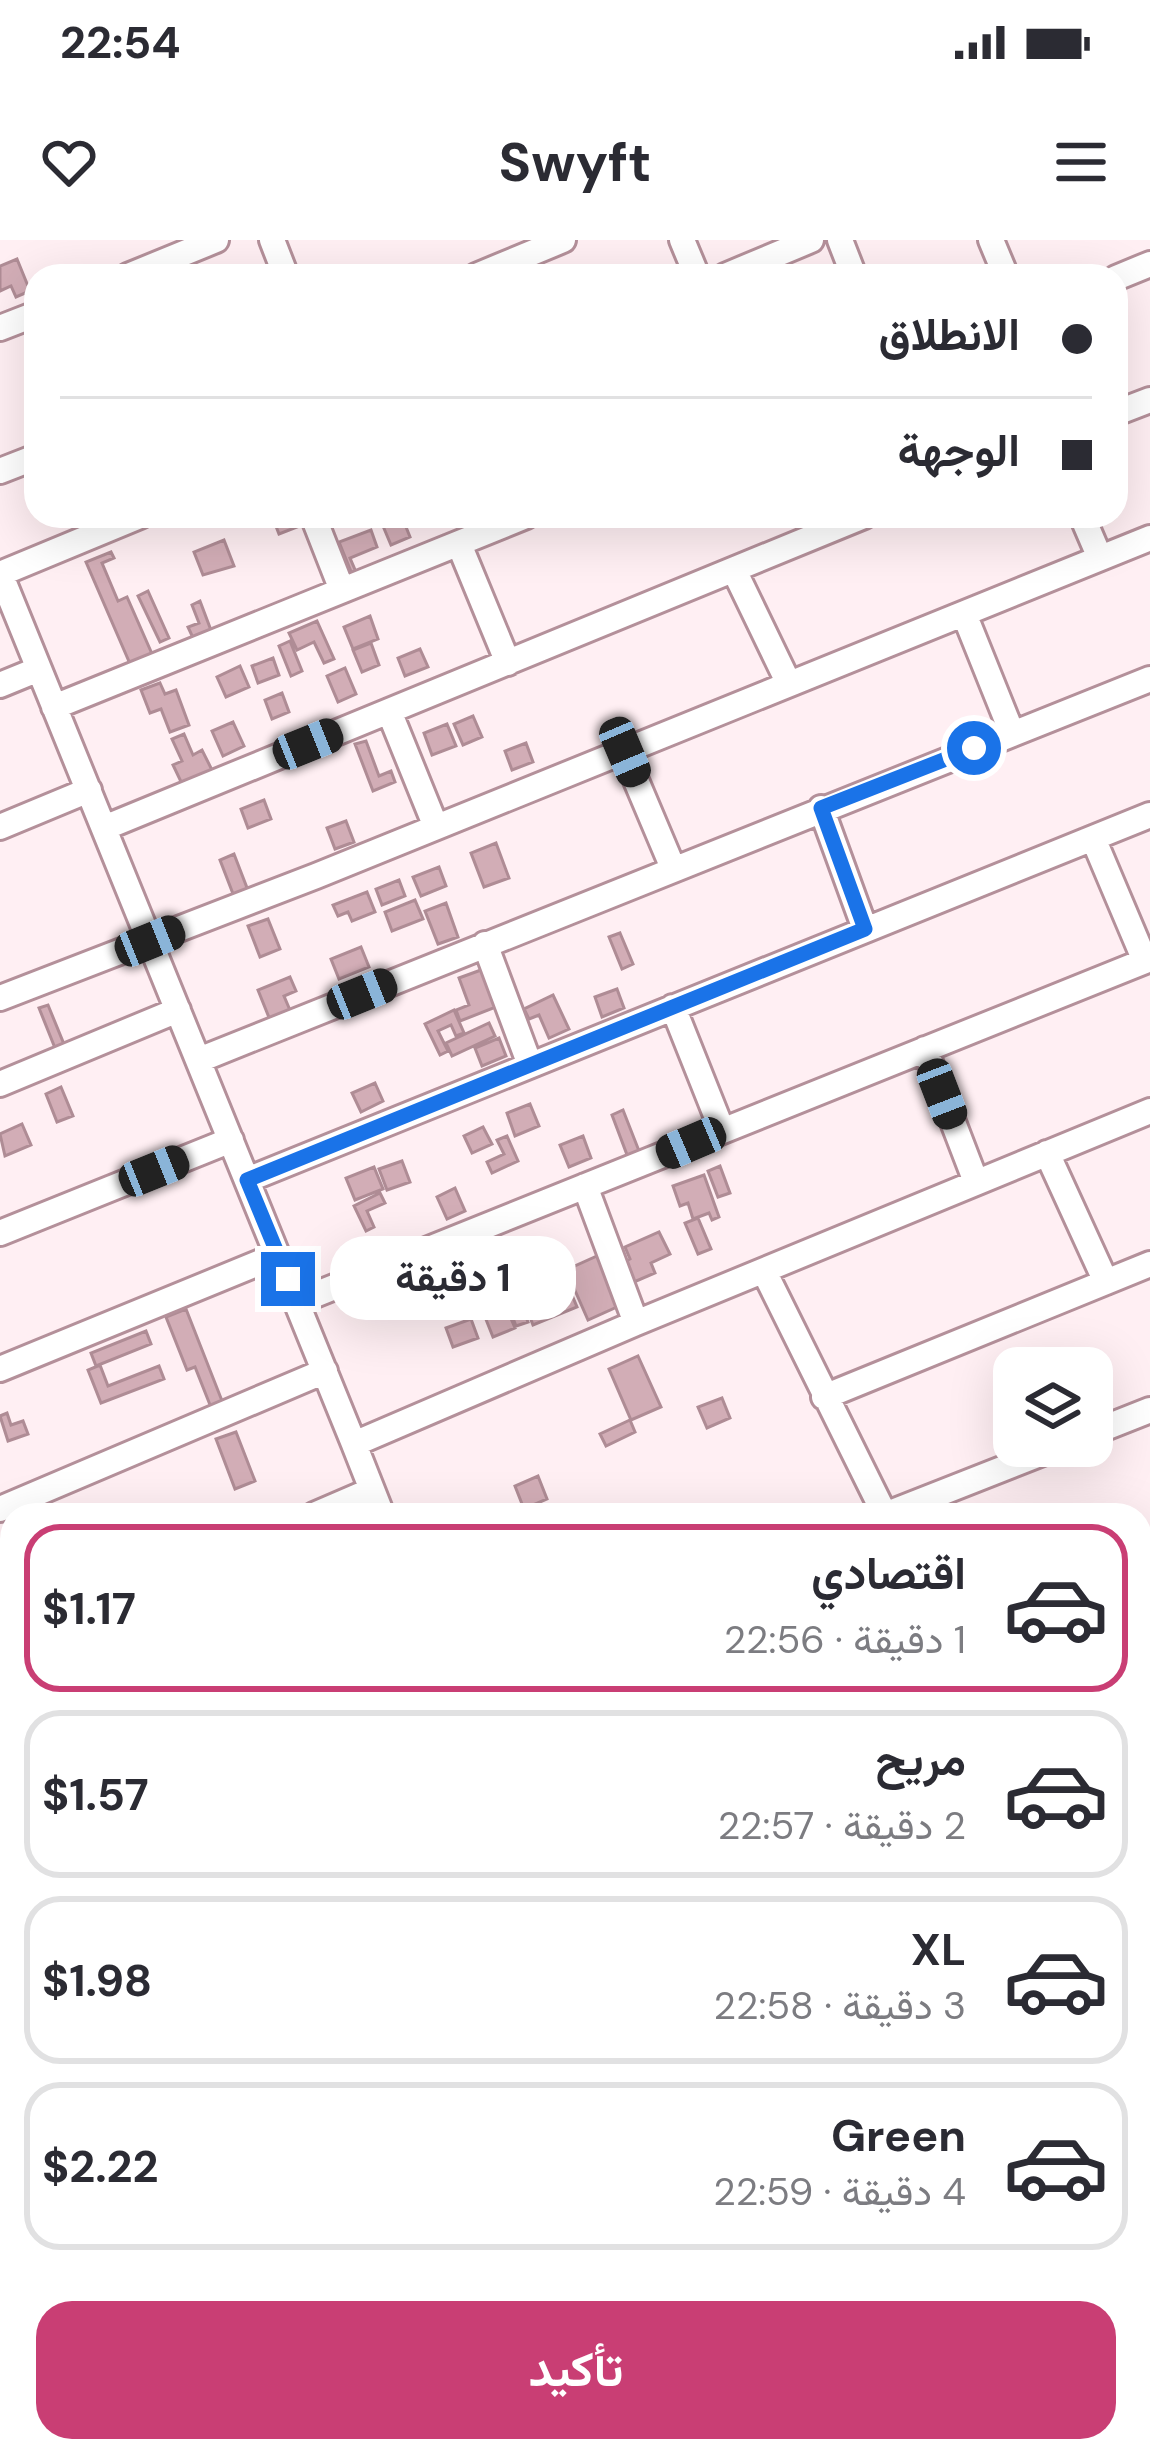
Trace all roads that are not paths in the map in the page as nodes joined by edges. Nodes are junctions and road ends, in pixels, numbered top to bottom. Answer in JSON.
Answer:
{"nodes":[{"id":1,"x":216,"y":240,"type":"edge"},
{"id":2,"x":563,"y":240,"type":"edge"},
{"id":3,"x":811,"y":240,"type":"edge"},
{"id":4,"x":157,"y":264,"type":"edge"},
{"id":5,"x":505,"y":264,"type":"edge"},
{"id":6,"x":753,"y":264,"type":"edge"},
{"id":7,"x":111,"y":528,"type":"edge"},
{"id":8,"x":318,"y":528,"type":"edge"},
{"id":9,"x":497,"y":528,"type":"edge"},
{"id":10,"x":834,"y":528,"type":"edge"},
{"id":11,"x":1087,"y":528,"type":"edge"},
{"id":12,"x":1150,"y":538,"type":"edge"},
{"id":13,"x":459,"y":544,"type":"junction"},
{"id":14,"x":1100,"y":558,"type":"junction"},
{"id":15,"x":734,"y":570,"type":"junction"},
{"id":16,"x":0,"y":573,"type":"edge"},
{"id":17,"x":342,"y":590,"type":"junction"},
{"id":18,"x":965,"y":616,"type":"junction"},
{"id":19,"x":508,"y":663,"type":"junction"},
{"id":20,"x":39,"y":669,"type":"junction"},
{"id":21,"x":1150,"y":679,"type":"edge"},
{"id":22,"x":0,"y":685,"type":"edge"},
{"id":23,"x":789,"y":685,"type":"junction"},
{"id":24,"x":54,"y":706,"type":"junction"},
{"id":25,"x":389,"y":711,"type":"junction"},
{"id":26,"x":1012,"y":733,"type":"junction"},
{"id":27,"x":625,"y":752,"type":"junction"},
{"id":28,"x":88,"y":790,"type":"junction"},
{"id":29,"x":821,"y":808,"type":"junction"},
{"id":30,"x":1150,"y":815,"type":"edge"},
{"id":31,"x":0,"y":827,"type":"edge"},
{"id":32,"x":436,"y":827,"type":"junction"},
{"id":33,"x":104,"y":828,"type":"junction"},
{"id":34,"x":1093,"y":838,"type":"junction"},
{"id":35,"x":673,"y":868,"type":"junction"},
{"id":36,"x":865,"y":929,"type":"junction"},
{"id":37,"x":150,"y":941,"type":"junction"},
{"id":38,"x":485,"y":944,"type":"junction"},
{"id":39,"x":1147,"y":960,"type":"edge"},
{"id":40,"x":0,"y":998,"type":"edge"},
{"id":41,"x":673,"y":1007,"type":"junction"},
{"id":42,"x":178,"y":1010,"type":"junction"},
{"id":43,"x":925,"y":1049,"type":"junction"},
{"id":44,"x":199,"y":1060,"type":"junction"},
{"id":45,"x":530,"y":1065,"type":"junction"},
{"id":46,"x":0,"y":1084,"type":"edge"},
{"id":47,"x":1150,"y":1112,"type":"edge"},
{"id":48,"x":722,"y":1130,"type":"junction"},
{"id":49,"x":231,"y":1140,"type":"junction"},
{"id":50,"x":1047,"y":1153,"type":"junction"},
{"id":51,"x":247,"y":1180,"type":"junction"},
{"id":52,"x":976,"y":1181,"type":"junction"},
{"id":53,"x":585,"y":1186,"type":"junction"},
{"id":54,"x":0,"y":1234,"type":"edge"},
{"id":55,"x":278,"y":1255,"type":"junction"},
{"id":56,"x":1150,"y":1264,"type":"edge"},
{"id":57,"x":764,"y":1271,"type":"junction"},
{"id":58,"x":1106,"y":1282,"type":"junction"},
{"id":59,"x":297,"y":1302,"type":"junction"},
{"id":60,"x":636,"y":1323,"type":"junction"},
{"id":61,"x":0,"y":1369,"type":"edge"},
{"id":62,"x":325,"y":1371,"type":"junction"},
{"id":63,"x":824,"y":1397,"type":"junction"},
{"id":64,"x":1149,"y":1414,"type":"edge"},
{"id":65,"x":1113,"y":1426,"type":"edge"},
{"id":66,"x":354,"y":1444,"type":"junction"},
{"id":67,"x":1007,"y":1467,"type":"edge"},
{"id":68,"x":372,"y":1490,"type":"junction"},
{"id":69,"x":14,"y":1503,"type":"edge"},
{"id":70,"x":342,"y":1503,"type":"edge"},
{"id":71,"x":377,"y":1503,"type":"edge"},
{"id":72,"x":879,"y":1503,"type":"edge"},
{"id":73,"x":915,"y":1503,"type":"edge"}],
"edges":[{"from":1,"to":4,"type":"street"},
{"from":2,"to":5,"type":"street"},
{"from":3,"to":6,"type":"street"},
{"from":7,"to":16,"type":"street"},
{"from":8,"to":17,"type":"street"},
{"from":9,"to":13,"type":"street"},
{"from":10,"to":15,"type":"street"},
{"from":11,"to":14,"type":"street"},
{"from":12,"to":14,"type":"street"},
{"from":13,"to":17,"type":"street"},
{"from":13,"to":19,"type":"street"},
{"from":14,"to":18,"type":"street"},
{"from":15,"to":19,"type":"street"},
{"from":15,"to":23,"type":"street"},
{"from":16,"to":20,"type":"street"},
{"from":17,"to":24,"type":"street"},
{"from":18,"to":23,"type":"street"},
{"from":18,"to":26,"type":"street"},
{"from":19,"to":25,"type":"street"},
{"from":20,"to":22,"type":"street"},
{"from":20,"to":24,"type":"street"},
{"from":21,"to":26,"type":"street"},
{"from":23,"to":27,"type":"street"},
{"from":24,"to":28,"type":"street"},
{"from":25,"to":32,"type":"street"},
{"from":25,"to":33,"type":"street"},
{"from":26,"to":29,"type":"street"},
{"from":27,"to":32,"type":"street"},
{"from":27,"to":35,"type":"street"},
{"from":28,"to":31,"type":"street"},
{"from":28,"to":33,"type":"street"},
{"from":29,"to":35,"type":"street"},
{"from":29,"to":36,"type":"street"},
{"from":30,"to":34,"type":"street"},
{"from":32,"to":37,"type":"street"},
{"from":33,"to":37,"type":"street"},
{"from":34,"to":36,"type":"street"},
{"from":34,"to":39,"type":"street"},
{"from":35,"to":38,"type":"street"},
{"from":36,"to":41,"type":"street"},
{"from":37,"to":40,"type":"street"},
{"from":37,"to":42,"type":"street"},
{"from":38,"to":44,"type":"street"},
{"from":38,"to":45,"type":"street"},
{"from":39,"to":43,"type":"street"},
{"from":41,"to":45,"type":"street"},
{"from":41,"to":48,"type":"street"},
{"from":42,"to":44,"type":"street"},
{"from":42,"to":46,"type":"street"},
{"from":43,"to":48,"type":"street"},
{"from":43,"to":52,"type":"street"},
{"from":44,"to":49,"type":"street"},
{"from":45,"to":51,"type":"street"},
{"from":47,"to":50,"type":"street"},
{"from":48,"to":53,"type":"street"},
{"from":49,"to":51,"type":"street"},
{"from":49,"to":54,"type":"street"},
{"from":50,"to":52,"type":"street"},
{"from":50,"to":58,"type":"street"},
{"from":51,"to":55,"type":"street"},
{"from":52,"to":57,"type":"street"},
{"from":53,"to":59,"type":"street"},
{"from":53,"to":60,"type":"street"},
{"from":55,"to":59,"type":"street"},
{"from":55,"to":61,"type":"street"},
{"from":56,"to":58,"type":"street"},
{"from":57,"to":60,"type":"street"},
{"from":57,"to":63,"type":"street"},
{"from":58,"to":63,"type":"street"},
{"from":59,"to":62,"type":"street"},
{"from":60,"to":66,"type":"street"},
{"from":62,"to":66,"type":"street"},
{"from":62,"to":69,"type":"street"},
{"from":63,"to":72,"type":"street"},
{"from":64,"to":65,"type":"street"},
{"from":66,"to":68,"type":"street"},
{"from":67,"to":73,"type":"street"},
{"from":68,"to":70,"type":"street"},
{"from":68,"to":71,"type":"street"}]}
